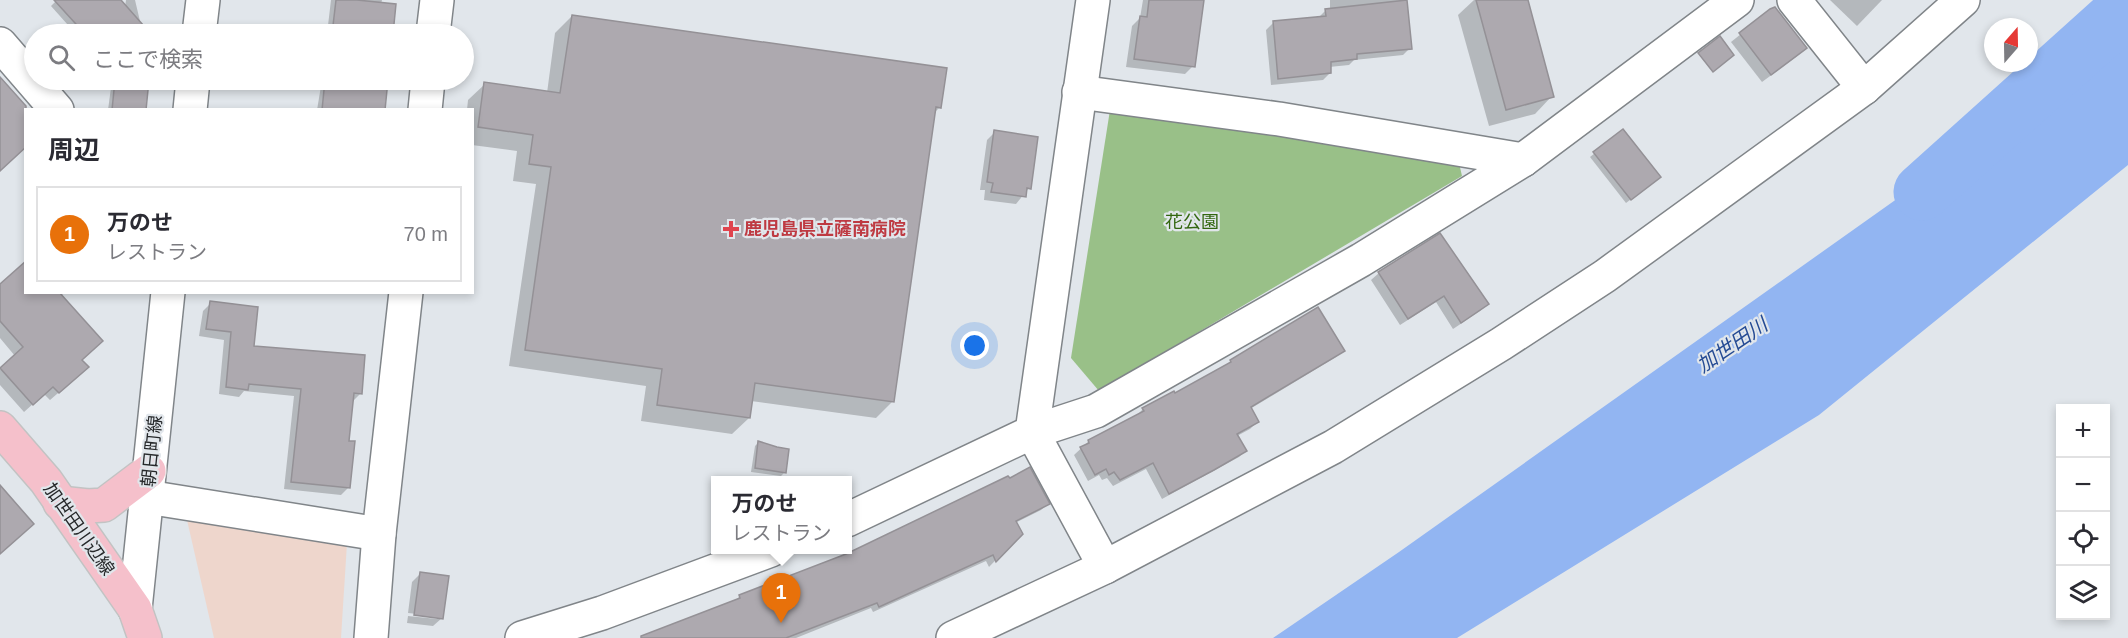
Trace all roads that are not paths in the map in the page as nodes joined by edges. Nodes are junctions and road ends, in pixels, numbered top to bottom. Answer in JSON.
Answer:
{"nodes":[{"id":1,"x":203,"y":0,"type":"edge"},
{"id":2,"x":437,"y":0,"type":"edge"},
{"id":3,"x":1093,"y":0,"type":"edge"},
{"id":4,"x":1737,"y":0,"type":"edge"},
{"id":5,"x":1794,"y":0,"type":"edge"},
{"id":6,"x":1963,"y":0,"type":"edge"},
{"id":7,"x":200,"y":24,"type":"edge"},
{"id":8,"x":434,"y":24,"type":"edge"},
{"id":9,"x":0,"y":44,"type":"edge"},
{"id":10,"x":24,"y":72,"type":"edge"},
{"id":11,"x":1864,"y":88,"type":"junction"},
{"id":12,"x":40,"y":90,"type":"edge"},
{"id":13,"x":192,"y":90,"type":"edge"},
{"id":14,"x":427,"y":90,"type":"edge"},
{"id":15,"x":1079,"y":92,"type":"junction"},
{"id":16,"x":55,"y":108,"type":"edge"},
{"id":17,"x":190,"y":108,"type":"edge"},
{"id":18,"x":425,"y":108,"type":"edge"},
{"id":19,"x":1523,"y":160,"type":"junction"},
{"id":20,"x":168,"y":294,"type":"edge"},
{"id":21,"x":406,"y":294,"type":"edge"},
{"id":22,"x":0,"y":429,"type":"edge"},
{"id":23,"x":1032,"y":432,"type":"junction"},
{"id":24,"x":148,"y":484,"type":"junction"},
{"id":25,"x":60,"y":503,"type":"junction"},
{"id":26,"x":852,"y":518,"type":"edge"},
{"id":27,"x":379,"y":534,"type":"junction"},
{"id":28,"x":758,"y":554,"type":"edge"},
{"id":29,"x":1105,"y":567,"type":"junction"},
{"id":30,"x":140,"y":623,"type":"edge"},
{"id":31,"x":370,"y":638,"type":"edge"},
{"id":32,"x":522,"y":638,"type":"edge"},
{"id":33,"x":953,"y":638,"type":"edge"}],
"edges":[{"from":1,"to":7,"type":"street"},
{"from":2,"to":8,"type":"street"},
{"from":3,"to":15,"type":"street"},
{"from":4,"to":19,"type":"street"},
{"from":5,"to":11,"type":"street"},
{"from":6,"to":11,"type":"street"},
{"from":9,"to":10,"type":"street"},
{"from":11,"to":29,"type":"street"},
{"from":12,"to":16,"type":"street"},
{"from":13,"to":17,"type":"street"},
{"from":14,"to":18,"type":"street"},
{"from":15,"to":19,"type":"street"},
{"from":15,"to":23,"type":"street"},
{"from":19,"to":23,"type":"street"},
{"from":20,"to":24,"type":"street","name":"朝日町線"},
{"from":21,"to":27,"type":"street"},
{"from":22,"to":25,"type":"main road","name":"加世田川辺線"},
{"from":23,"to":26,"type":"street"},
{"from":23,"to":29,"type":"street"},
{"from":24,"to":25,"type":"main road"},
{"from":24,"to":27,"type":"street"},
{"from":24,"to":30,"type":"street","name":"朝日町線"},
{"from":25,"to":30,"type":"main road","name":"加世田川辺線"},
{"from":27,"to":31,"type":"street"},
{"from":28,"to":32,"type":"street"},
{"from":29,"to":33,"type":"street"}]}
